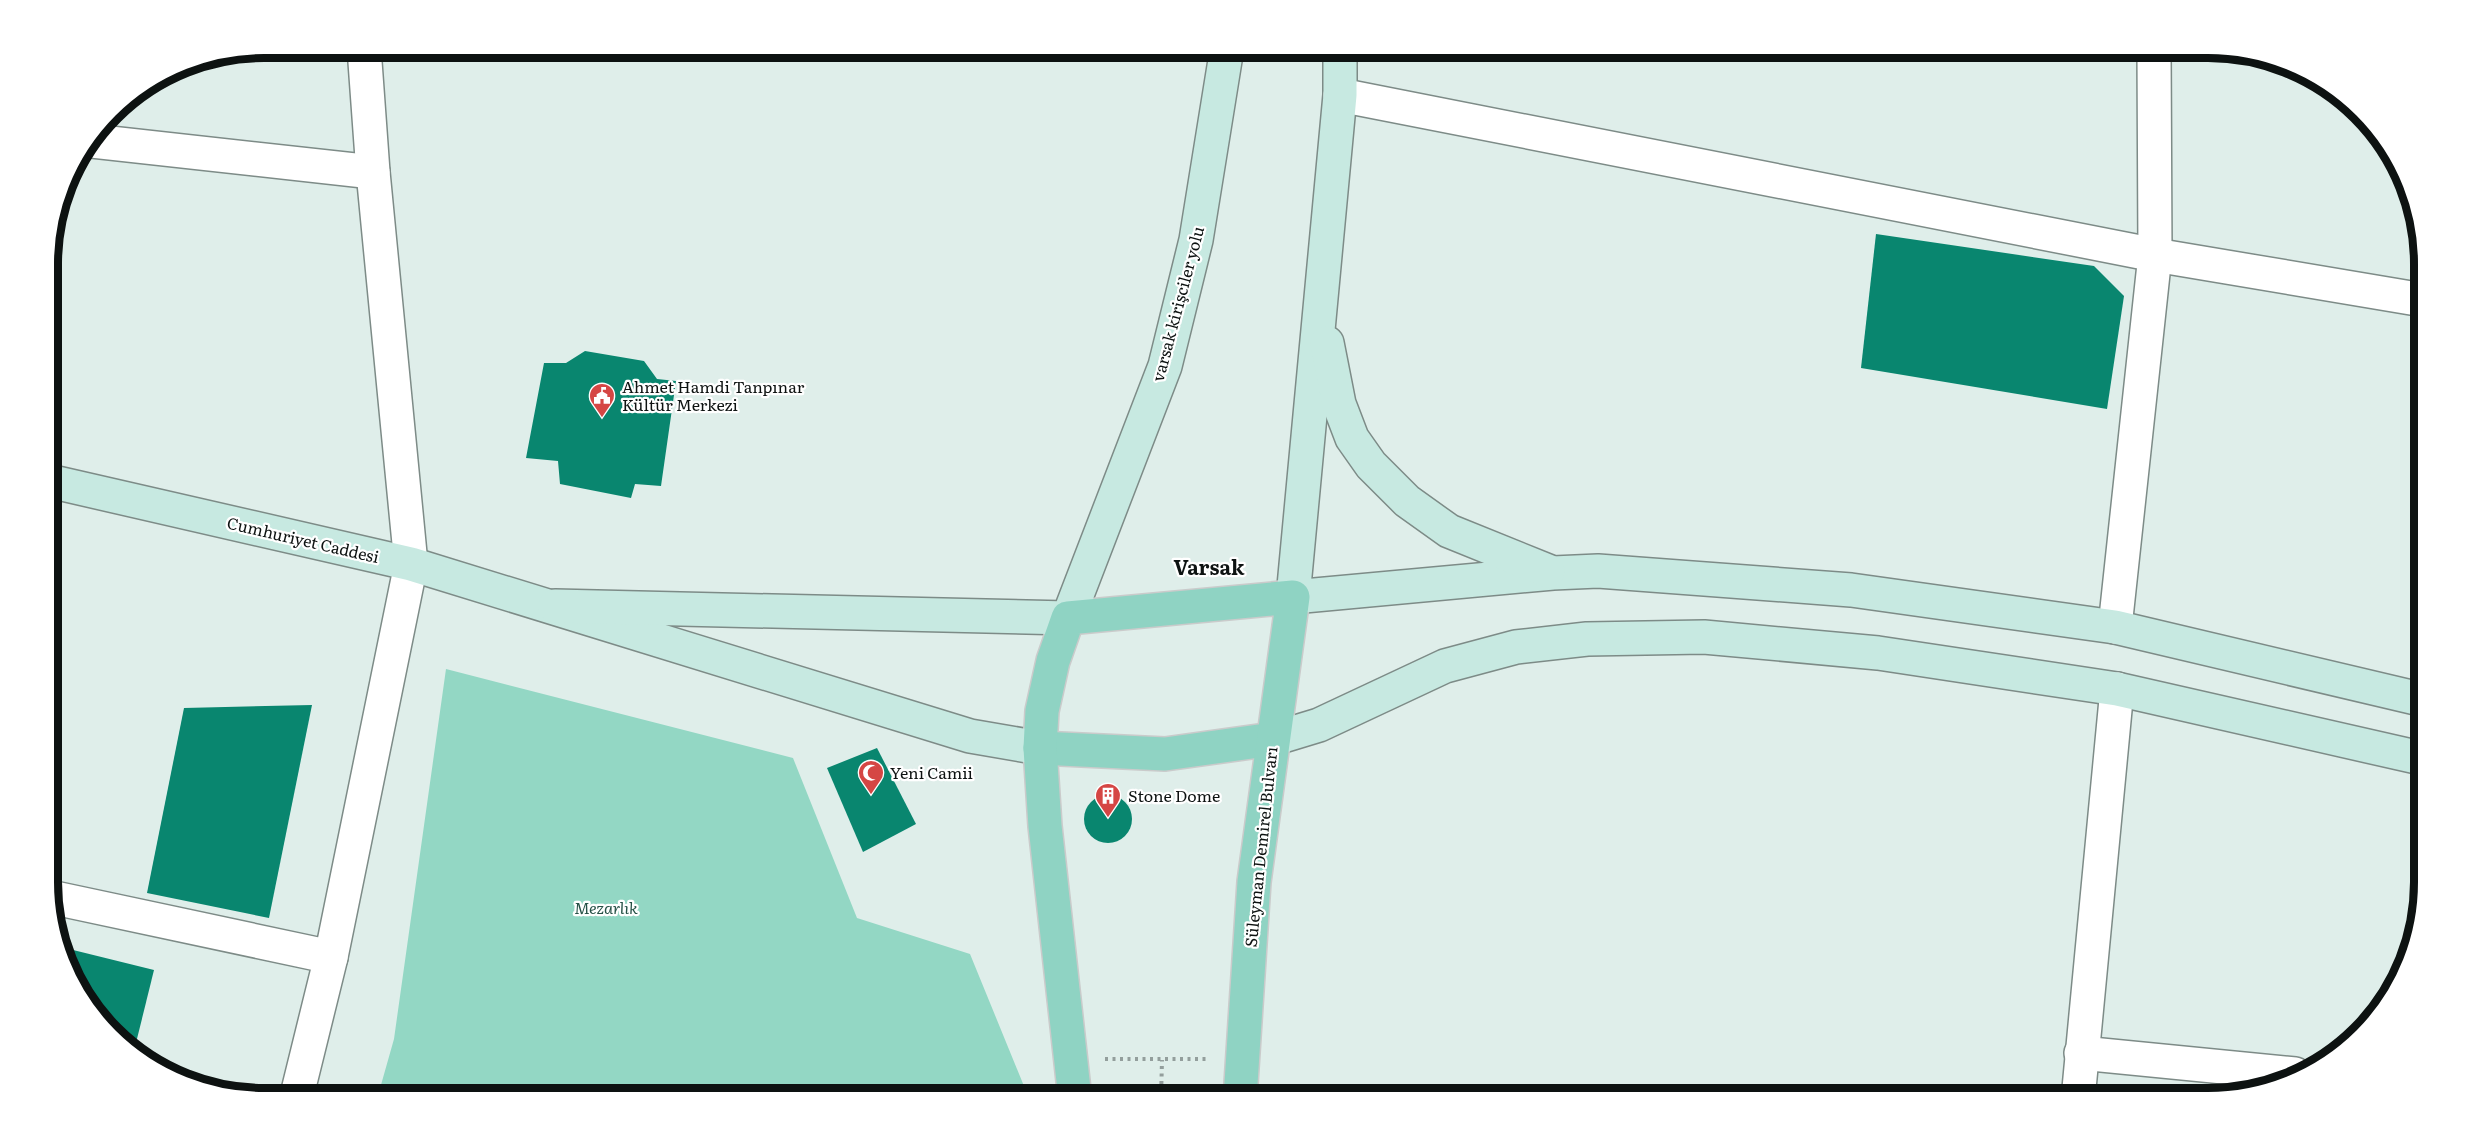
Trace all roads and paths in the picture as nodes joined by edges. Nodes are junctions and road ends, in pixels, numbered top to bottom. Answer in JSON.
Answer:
{"nodes":[{"id":1,"x":1340,"y":58,"type":"edge"},
{"id":2,"x":2154,"y":58,"type":"edge"},
{"id":3,"x":365,"y":59,"type":"edge"},
{"id":4,"x":1225,"y":59,"type":"edge"},
{"id":5,"x":1340,"y":95,"type":"junction"},
{"id":6,"x":100,"y":142,"type":"edge"},
{"id":7,"x":373,"y":172,"type":"junction"},
{"id":8,"x":2155,"y":255,"type":"junction"},
{"id":9,"x":2414,"y":298,"type":"edge"},
{"id":10,"x":1320,"y":303,"type":"junction"},
{"id":11,"x":59,"y":483,"type":"edge"},
{"id":12,"x":411,"y":564,"type":"junction"},
{"id":13,"x":1553,"y":573,"type":"junction"},
{"id":14,"x":1293,"y":597,"type":"junction"},
{"id":15,"x":555,"y":606,"type":"junction"},
{"id":16,"x":1068,"y":618,"type":"junction"},
{"id":17,"x":2115,"y":627,"type":"junction"},
{"id":18,"x":2117,"y":689,"type":"junction"},
{"id":19,"x":2414,"y":698,"type":"edge"},
{"id":20,"x":1273,"y":739,"type":"junction"},
{"id":21,"x":1040,"y":748,"type":"junction"},
{"id":22,"x":2414,"y":756,"type":"edge"},
{"id":23,"x":59,"y":899,"type":"edge"},
{"id":24,"x":331,"y":957,"type":"junction"},
{"id":25,"x":2081,"y":1053,"type":"junction"},
{"id":26,"x":1071,"y":1060,"type":"junction"},
{"id":27,"x":1162,"y":1060,"type":"junction"},
{"id":28,"x":1241,"y":1060,"type":"junction"},
{"id":29,"x":2286,"y":1073,"type":"edge"},
{"id":30,"x":299,"y":1088,"type":"edge"},
{"id":31,"x":1074,"y":1088,"type":"edge"},
{"id":32,"x":1161,"y":1088,"type":"edge"},
{"id":33,"x":1240,"y":1088,"type":"edge"},
{"id":34,"x":2079,"y":1088,"type":"edge"}],
"edges":[{"from":1,"to":5,"type":"street"},
{"from":2,"to":8,"type":"street"},
{"from":3,"to":7,"type":"street"},
{"from":4,"to":16,"type":"street","name":"varsak kirişciler yolu"},
{"from":5,"to":8,"type":"street"},
{"from":5,"to":10,"type":"street"},
{"from":6,"to":7,"type":"street"},
{"from":7,"to":12,"type":"street"},
{"from":8,"to":9,"type":"street"},
{"from":8,"to":17,"type":"street"},
{"from":10,"to":13,"type":"street"},
{"from":10,"to":14,"type":"street"},
{"from":11,"to":12,"type":"street","name":"Cumhuriyet Caddesi"},
{"from":12,"to":15,"type":"street","name":"Cumhuriyet Caddesi"},
{"from":12,"to":24,"type":"street"},
{"from":13,"to":14,"type":"street"},
{"from":13,"to":17,"type":"street"},
{"from":14,"to":16,"type":"main road"},
{"from":14,"to":20,"type":"main road","name":"Süleyman Demirel Bulvarı"},
{"from":15,"to":16,"type":"street"},
{"from":15,"to":21,"type":"street"},
{"from":16,"to":21,"type":"main road"},
{"from":17,"to":19,"type":"street"},
{"from":18,"to":20,"type":"street"},
{"from":18,"to":22,"type":"street"},
{"from":18,"to":25,"type":"street"},
{"from":20,"to":21,"type":"main road"},
{"from":20,"to":28,"type":"main road","name":"Süleyman Demirel Bulvarı"},
{"from":21,"to":26,"type":"main road"},
{"from":23,"to":24,"type":"street"},
{"from":24,"to":30,"type":"street"},
{"from":25,"to":29,"type":"street"},
{"from":25,"to":34,"type":"street"},
{"from":26,"to":27,"type":"path"},
{"from":26,"to":31,"type":"main road"},
{"from":27,"to":28,"type":"path"},
{"from":27,"to":32,"type":"path"},
{"from":28,"to":33,"type":"main road","name":"Süleyman Demirel Bulvarı"}]}
